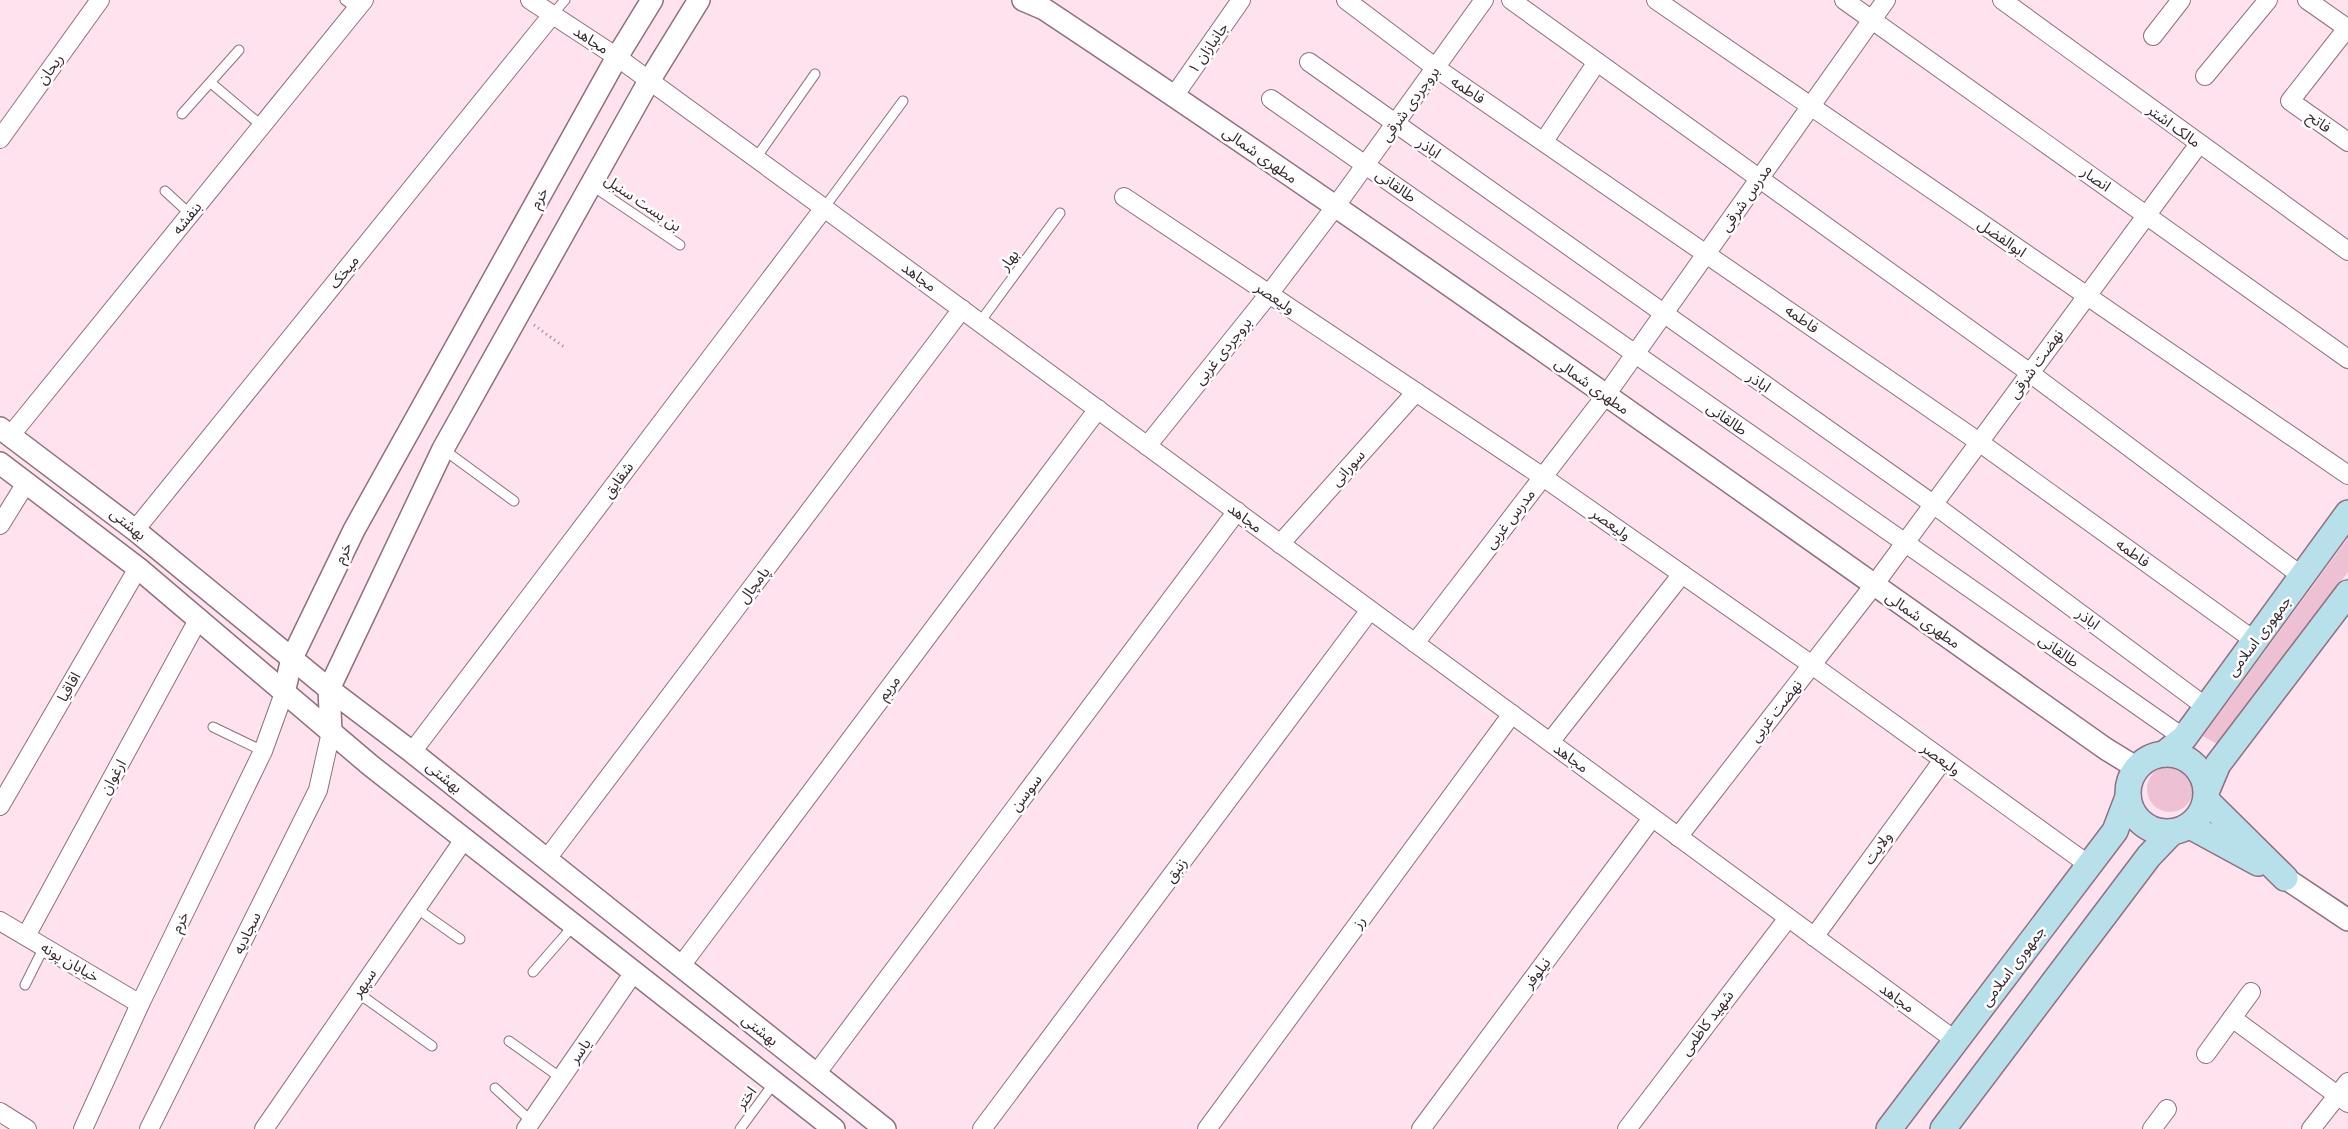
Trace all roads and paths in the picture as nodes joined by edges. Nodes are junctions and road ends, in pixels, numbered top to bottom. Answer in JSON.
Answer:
{"nodes":[{"id":1,"x":100,"y":0,"type":"edge"},
{"id":2,"x":530,"y":0,"type":"edge"},
{"id":3,"x":565,"y":0,"type":"edge"},
{"id":4,"x":652,"y":0,"type":"edge"},
{"id":5,"x":699,"y":0,"type":"edge"},
{"id":6,"x":1022,"y":0,"type":"edge"},
{"id":7,"x":1241,"y":0,"type":"edge"},
{"id":8,"x":1346,"y":0,"type":"edge"},
{"id":9,"x":1484,"y":0,"type":"edge"},
{"id":10,"x":1511,"y":0,"type":"edge"},
{"id":11,"x":1656,"y":0,"type":"edge"},
{"id":12,"x":1844,"y":0,"type":"edge"},
{"id":13,"x":1886,"y":0,"type":"edge"},
{"id":14,"x":2002,"y":0,"type":"edge"},
{"id":15,"x":2181,"y":0,"type":"edge"},
{"id":16,"x":2268,"y":0,"type":"edge"},
{"id":17,"x":2307,"y":0,"type":"edge"},
{"id":18,"x":355,"y":3,"type":"edge"},
{"id":19,"x":1043,"y":3,"type":"edge"},
{"id":20,"x":552,"y":14,"type":"junction"},
{"id":21,"x":1872,"y":20,"type":"junction"},
{"id":22,"x":2347,"y":28,"type":"edge"},
{"id":23,"x":2153,"y":36,"type":"dead end"},
{"id":24,"x":239,"y":50,"type":"dead end"},
{"id":25,"x":617,"y":58,"type":"junction"},
{"id":26,"x":1309,"y":62,"type":"dead end"},
{"id":27,"x":1597,"y":62,"type":"junction"},
{"id":28,"x":1436,"y":68,"type":"junction"},
{"id":29,"x":815,"y":74,"type":"dead end"},
{"id":30,"x":2205,"y":76,"type":"dead end"},
{"id":31,"x":650,"y":81,"type":"junction"},
{"id":32,"x":211,"y":83,"type":"junction"},
{"id":33,"x":1174,"y":96,"type":"junction"},
{"id":34,"x":1271,"y":99,"type":"dead end"},
{"id":35,"x":903,"y":101,"type":"dead end"},
{"id":36,"x":1811,"y":106,"type":"junction"},
{"id":37,"x":182,"y":114,"type":"dead end"},
{"id":38,"x":1395,"y":124,"type":"junction"},
{"id":39,"x":262,"y":126,"type":"junction"},
{"id":40,"x":0,"y":139,"type":"edge"},
{"id":41,"x":1544,"y":141,"type":"junction"},
{"id":42,"x":2348,"y":142,"type":"edge"},
{"id":43,"x":2198,"y":144,"type":"junction"},
{"id":44,"x":756,"y":158,"type":"junction"},
{"id":45,"x":1365,"y":165,"type":"junction"},
{"id":46,"x":1759,"y":178,"type":"junction"},
{"id":47,"x":591,"y":184,"type":"junction"},
{"id":48,"x":165,"y":191,"type":"dead end"},
{"id":49,"x":1124,"y":197,"type":"dead end"},
{"id":50,"x":1335,"y":207,"type":"junction"},
{"id":51,"x":824,"y":208,"type":"junction"},
{"id":52,"x":190,"y":214,"type":"junction"},
{"id":53,"x":1060,"y":214,"type":"dead end"},
{"id":54,"x":2146,"y":215,"type":"junction"},
{"id":55,"x":680,"y":245,"type":"dead end"},
{"id":56,"x":2348,"y":251,"type":"edge"},
{"id":57,"x":1707,"y":252,"type":"junction"},
{"id":58,"x":1269,"y":294,"type":"junction"},
{"id":59,"x":2086,"y":296,"type":"junction"},
{"id":60,"x":962,"y":309,"type":"junction"},
{"id":61,"x":519,"y":313,"type":"junction"},
{"id":62,"x":1663,"y":314,"type":"junction"},
{"id":63,"x":980,"y":322,"type":"junction"},
{"id":64,"x":564,"y":347,"type":"dead end"},
{"id":65,"x":1635,"y":354,"type":"junction"},
{"id":66,"x":2348,"y":359,"type":"edge"},
{"id":67,"x":2030,"y":373,"type":"junction"},
{"id":68,"x":1416,"y":392,"type":"junction"},
{"id":69,"x":1606,"y":395,"type":"junction"},
{"id":70,"x":1098,"y":410,"type":"junction"},
{"id":71,"x":5,"y":432,"type":"edge"},
{"id":72,"x":1979,"y":442,"type":"junction"},
{"id":73,"x":1147,"y":446,"type":"junction"},
{"id":74,"x":443,"y":449,"type":"junction"},
{"id":75,"x":0,"y":463,"type":"edge"},
{"id":76,"x":2348,"y":476,"type":"edge"},
{"id":77,"x":1543,"y":477,"type":"junction"},
{"id":78,"x":26,"y":482,"type":"junction"},
{"id":79,"x":514,"y":502,"type":"dead end"},
{"id":80,"x":1933,"y":504,"type":"junction"},
{"id":81,"x":1237,"y":512,"type":"junction"},
{"id":82,"x":2348,"y":513,"type":"edge"},
{"id":83,"x":0,"y":525,"type":"edge"},
{"id":84,"x":135,"y":530,"type":"junction"},
{"id":85,"x":1905,"y":543,"type":"junction"},
{"id":86,"x":1280,"y":544,"type":"junction"},
{"id":87,"x":138,"y":568,"type":"junction"},
{"id":88,"x":1682,"y":574,"type":"junction"},
{"id":89,"x":2303,"y":577,"type":"junction"},
{"id":90,"x":1874,"y":585,"type":"junction"},
{"id":91,"x":2348,"y":593,"type":"edge"},
{"id":92,"x":1370,"y":610,"type":"junction"},
{"id":93,"x":200,"y":618,"type":"junction"},
{"id":94,"x":2255,"y":641,"type":"junction"},
{"id":95,"x":1415,"y":643,"type":"junction"},
{"id":96,"x":292,"y":658,"type":"junction"},
{"id":97,"x":1812,"y":665,"type":"junction"},
{"id":98,"x":329,"y":689,"type":"junction"},
{"id":99,"x":284,"y":692,"type":"junction"},
{"id":100,"x":2206,"y":707,"type":"junction"},
{"id":101,"x":1512,"y":714,"type":"junction"},
{"id":102,"x":213,"y":727,"type":"dead end"},
{"id":103,"x":331,"y":732,"type":"junction"},
{"id":104,"x":2184,"y":738,"type":"junction"},
{"id":105,"x":1550,"y":742,"type":"junction"},
{"id":106,"x":263,"y":751,"type":"junction"},
{"id":107,"x":412,"y":752,"type":"junction"},
{"id":108,"x":2164,"y":754,"type":"junction"},
{"id":109,"x":1943,"y":760,"type":"junction"},
{"id":110,"x":2137,"y":768,"type":"junction"},
{"id":111,"x":2206,"y":795,"type":"junction"},
{"id":112,"x":2128,"y":797,"type":"junction"},
{"id":113,"x":0,"y":806,"type":"edge"},
{"id":114,"x":1652,"y":818,"type":"junction"},
{"id":115,"x":2180,"y":829,"type":"junction"},
{"id":116,"x":1678,"y":837,"type":"junction"},
{"id":117,"x":465,"y":838,"type":"junction"},
{"id":118,"x":546,"y":860,"type":"junction"},
{"id":119,"x":2089,"y":866,"type":"junction"},
{"id":120,"x":2285,"y":878,"type":"junction"},
{"id":121,"x":416,"y":908,"type":"junction"},
{"id":122,"x":1788,"y":918,"type":"junction"},
{"id":123,"x":2347,"y":918,"type":"edge"},
{"id":124,"x":0,"y":921,"type":"edge"},
{"id":125,"x":574,"y":924,"type":"junction"},
{"id":126,"x":26,"y":936,"type":"junction"},
{"id":127,"x":1814,"y":937,"type":"junction"},
{"id":128,"x":460,"y":939,"type":"dead end"},
{"id":129,"x":44,"y":947,"type":"junction"},
{"id":130,"x":680,"y":966,"type":"junction"},
{"id":131,"x":533,"y":972,"type":"dead end"},
{"id":132,"x":634,"y":972,"type":"junction"},
{"id":133,"x":25,"y":985,"type":"dead end"},
{"id":134,"x":2251,"y":992,"type":"dead end"},
{"id":135,"x":358,"y":993,"type":"junction"},
{"id":136,"x":140,"y":1004,"type":"junction"},
{"id":137,"x":2232,"y":1018,"type":"junction"},
{"id":138,"x":509,"y":1041,"type":"dead end"},
{"id":139,"x":1956,"y":1041,"type":"junction"},
{"id":140,"x":432,"y":1046,"type":"dead end"},
{"id":141,"x":2206,"y":1054,"type":"dead end"},
{"id":142,"x":816,"y":1074,"type":"junction"},
{"id":143,"x":561,"y":1078,"type":"junction"},
{"id":144,"x":774,"y":1082,"type":"junction"},
{"id":145,"x":494,"y":1088,"type":"dead end"},
{"id":146,"x":2345,"y":1094,"type":"edge"},
{"id":147,"x":2167,"y":1109,"type":"dead end"},
{"id":148,"x":0,"y":1112,"type":"edge"},
{"id":149,"x":529,"y":1125,"type":"edge"},
{"id":150,"x":27,"y":1129,"type":"edge"},
{"id":151,"x":83,"y":1129,"type":"edge"},
{"id":152,"x":150,"y":1129,"type":"edge"},
{"id":153,"x":264,"y":1129,"type":"edge"},
{"id":154,"x":740,"y":1129,"type":"edge"},
{"id":155,"x":834,"y":1129,"type":"edge"},
{"id":156,"x":885,"y":1129,"type":"edge"},
{"id":157,"x":982,"y":1129,"type":"edge"},
{"id":158,"x":1207,"y":1129,"type":"edge"},
{"id":159,"x":1421,"y":1129,"type":"edge"},
{"id":160,"x":1627,"y":1129,"type":"edge"},
{"id":161,"x":1889,"y":1129,"type":"edge"},
{"id":162,"x":1943,"y":1129,"type":"edge"},
{"id":163,"x":2152,"y":1129,"type":"edge"},
{"id":164,"x":2310,"y":1129,"type":"edge"}],
"edges":[{"from":1,"to":40,"type":"street","name":"ریحان"},
{"from":2,"to":20,"type":"street","name":"مجاهد"},
{"from":3,"to":20,"type":"lane"},
{"from":4,"to":25,"type":"street","name":"خرم"},
{"from":5,"to":31,"type":"street"},
{"from":6,"to":19,"type":"street","name":"مطهری شمالی"},
{"from":7,"to":33,"type":"street","name":"جانبازان ۱"},
{"from":8,"to":28,"type":"street","name":"فاطمه"},
{"from":9,"to":28,"type":"street","name":"بروجردی شرقی"},
{"from":10,"to":27,"type":"street"},
{"from":11,"to":36,"type":"street","name":"ابوالفضل"},
{"from":12,"to":21,"type":"street","name":"انصار"},
{"from":13,"to":21,"type":"street","name":"مدرس شرقی"},
{"from":14,"to":43,"type":"street","name":"مالک اشتر"},
{"from":15,"to":23,"type":"street"},
{"from":16,"to":30,"type":"street"},
{"from":17,"to":22,"type":"street"},
{"from":18,"to":39,"type":"street","name":"بنفشه"},
{"from":19,"to":33,"type":"street","name":"مطهری شمالی"},
{"from":20,"to":25,"type":"street","name":"مجاهد"},
{"from":20,"to":84,"type":"street","name":"میخک"},
{"from":21,"to":36,"type":"street","name":"مدرس شرقی"},
{"from":21,"to":54,"type":"street","name":"انصار"},
{"from":22,"to":42,"type":"street","name":"فاتح"},
{"from":24,"to":32,"type":"lane"},
{"from":25,"to":31,"type":"street","name":"مجاهد"},
{"from":25,"to":96,"type":"street","name":"خرم"},
{"from":26,"to":38,"type":"street","name":"اباذر"},
{"from":27,"to":41,"type":"street"},
{"from":27,"to":46,"type":"street"},
{"from":28,"to":38,"type":"street","name":"بروجردی شرقی"},
{"from":28,"to":41,"type":"street","name":"فاطمه"},
{"from":29,"to":44,"type":"lane"},
{"from":31,"to":44,"type":"street","name":"مجاهد"},
{"from":31,"to":47,"type":"street"},
{"from":32,"to":37,"type":"lane"},
{"from":32,"to":39,"type":"lane"},
{"from":33,"to":50,"type":"street","name":"مطهری شمالی"},
{"from":34,"to":45,"type":"street","name":"طالقانی"},
{"from":35,"to":51,"type":"lane"},
{"from":36,"to":46,"type":"street","name":"مدرس شرقی"},
{"from":36,"to":59,"type":"street","name":"ابوالفضل"},
{"from":38,"to":45,"type":"street","name":"بروجردی شرقی"},
{"from":38,"to":62,"type":"street","name":"اباذر"},
{"from":39,"to":52,"type":"street","name":"بنفشه"},
{"from":41,"to":57,"type":"street","name":"فاطمه"},
{"from":43,"to":54,"type":"street","name":"نهضت شرقی"},
{"from":43,"to":56,"type":"street","name":"مالک اشتر"},
{"from":44,"to":51,"type":"street","name":"مجاهد"},
{"from":45,"to":50,"type":"street","name":"بروجردی شرقی"},
{"from":45,"to":65,"type":"street","name":"طالقانی"},
{"from":46,"to":57,"type":"street","name":"مدرس شرقی"},
{"from":46,"to":67,"type":"street"},
{"from":47,"to":55,"type":"lane","name":"بن بست سنبل"},
{"from":47,"to":61,"type":"street"},
{"from":48,"to":52,"type":"lane"},
{"from":49,"to":58,"type":"street","name":"ولیعصر"},
{"from":50,"to":58,"type":"street","name":"بروجردی غربی"},
{"from":50,"to":69,"type":"street","name":"مطهری شمالی"},
{"from":51,"to":60,"type":"street","name":"مجاهد"},
{"from":51,"to":107,"type":"street","name":"شقایق"},
{"from":52,"to":71,"type":"street","name":"بنفشه"},
{"from":53,"to":63,"type":"lane","name":"بهار"},
{"from":54,"to":59,"type":"street","name":"نهضت شرقی"},
{"from":54,"to":66,"type":"street","name":"انصار"},
{"from":57,"to":62,"type":"street","name":"مدرس شرقی"},
{"from":57,"to":72,"type":"street","name":"فاطمه"},
{"from":58,"to":68,"type":"street","name":"ولیعصر"},
{"from":58,"to":73,"type":"street","name":"بروجردی غربی"},
{"from":59,"to":67,"type":"street","name":"نهضت شرقی"},
{"from":59,"to":76,"type":"street","name":"ابوالفضل"},
{"from":60,"to":63,"type":"street","name":"مجاهد"},
{"from":60,"to":118,"type":"street","name":"پامچال"},
{"from":61,"to":64,"type":"path"},
{"from":61,"to":74,"type":"street"},
{"from":62,"to":65,"type":"street","name":"مدرس شرقی"},
{"from":62,"to":80,"type":"street","name":"اباذر"},
{"from":63,"to":70,"type":"street","name":"مجاهد"},
{"from":65,"to":69,"type":"street","name":"مدرس شرقی"},
{"from":65,"to":85,"type":"street","name":"طالقانی"},
{"from":67,"to":72,"type":"street","name":"نهضت شرقی"},
{"from":67,"to":89,"type":"street"},
{"from":68,"to":77,"type":"street","name":"ولیعصر"},
{"from":68,"to":86,"type":"street","name":"سورانی"},
{"from":69,"to":77,"type":"street","name":"مدرس غربی"},
{"from":69,"to":90,"type":"street","name":"مطهری شمالی"},
{"from":70,"to":73,"type":"street","name":"مجاهد"},
{"from":70,"to":130,"type":"street","name":"مریم"},
{"from":71,"to":84,"type":"street","name":"بهشتی"},
{"from":72,"to":80,"type":"street","name":"نهضت شرقی"},
{"from":72,"to":94,"type":"street","name":"فاطمه"},
{"from":73,"to":81,"type":"street","name":"مجاهد"},
{"from":74,"to":79,"type":"lane"},
{"from":74,"to":98,"type":"street"},
{"from":75,"to":78,"type":"street","name":"بهشتی"},
{"from":77,"to":88,"type":"street","name":"ولیعصر"},
{"from":77,"to":95,"type":"street","name":"مدرس غربی"},
{"from":78,"to":83,"type":"street"},
{"from":78,"to":87,"type":"street","name":"بهشتی"},
{"from":80,"to":85,"type":"street","name":"نهضت شرقی"},
{"from":80,"to":100,"type":"street","name":"اباذر"},
{"from":81,"to":86,"type":"street","name":"مجاهد"},
{"from":81,"to":142,"type":"street","name":"سوسن"},
{"from":82,"to":89,"type":"main road","name":"جمهوری اسلامی"},
{"from":84,"to":96,"type":"street","name":"بهشتی"},
{"from":85,"to":90,"type":"street","name":"نهضت شرقی"},
{"from":85,"to":104,"type":"street","name":"طالقانی"},
{"from":86,"to":92,"type":"street","name":"مجاهد"},
{"from":87,"to":93,"type":"street","name":"بهشتی"},
{"from":87,"to":113,"type":"street","name":"اقاقیا"},
{"from":88,"to":97,"type":"street","name":"ولیعصر"},
{"from":88,"to":105,"type":"street"},
{"from":89,"to":94,"type":"main road","name":"جمهوری اسلامی"},
{"from":90,"to":97,"type":"street","name":"نهضت غربی"},
{"from":90,"to":110,"type":"street","name":"مطهری شمالی"},
{"from":91,"to":111,"type":"main road"},
{"from":92,"to":95,"type":"street","name":"مجاهد"},
{"from":92,"to":157,"type":"street","name":"زنبق"},
{"from":93,"to":99,"type":"street","name":"بهشتی"},
{"from":93,"to":126,"type":"street","name":"ارغوان"},
{"from":94,"to":100,"type":"main road","name":"جمهوری اسلامی"},
{"from":95,"to":101,"type":"street","name":"مجاهد"},
{"from":96,"to":98,"type":"street","name":"بهشتی"},
{"from":96,"to":99,"type":"street","name":"خرم"},
{"from":97,"to":109,"type":"street","name":"ولیعصر"},
{"from":97,"to":116,"type":"street","name":"نهضت غربی"},
{"from":98,"to":103,"type":"street"},
{"from":98,"to":107,"type":"street","name":"بهشتی"},
{"from":99,"to":103,"type":"street","name":"بهشتی"},
{"from":99,"to":106,"type":"street","name":"خرم"},
{"from":100,"to":104,"type":"main road","name":"جمهوری اسلامی"},
{"from":101,"to":105,"type":"street","name":"مجاهد"},
{"from":101,"to":158,"type":"street","name":"رز"},
{"from":102,"to":106,"type":"lane"},
{"from":103,"to":117,"type":"street","name":"بهشتی"},
{"from":103,"to":152,"type":"street","name":"سجادیه"},
{"from":104,"to":108,"type":"main road","name":"جمهوری اسلامی"},
{"from":105,"to":114,"type":"street","name":"مجاهد"},
{"from":106,"to":136,"type":"street","name":"خرم"},
{"from":107,"to":118,"type":"street","name":"بهشتی"},
{"from":108,"to":110,"type":"main road"},
{"from":108,"to":111,"type":"main road"},
{"from":109,"to":119,"type":"street","name":"ولیعصر"},
{"from":109,"to":127,"type":"street","name":"ولایت"},
{"from":110,"to":112,"type":"main road"},
{"from":111,"to":115,"type":"main road"},
{"from":111,"to":120,"type":"main road"},
{"from":112,"to":115,"type":"main road"},
{"from":112,"to":119,"type":"main road","name":"جمهوری اسلامی"},
{"from":114,"to":116,"type":"street","name":"مجاهد"},
{"from":114,"to":159,"type":"street","name":"نیلوفر"},
{"from":115,"to":120,"type":"main road"},
{"from":115,"to":162,"type":"main road"},
{"from":116,"to":122,"type":"street","name":"مجاهد"},
{"from":117,"to":121,"type":"street","name":"سپهر"},
{"from":117,"to":125,"type":"street","name":"بهشتی"},
{"from":118,"to":130,"type":"street","name":"بهشتی"},
{"from":119,"to":139,"type":"main road","name":"جمهوری اسلامی"},
{"from":120,"to":123,"type":"street"},
{"from":121,"to":128,"type":"lane"},
{"from":121,"to":135,"type":"street","name":"سپهر"},
{"from":122,"to":127,"type":"street","name":"مجاهد"},
{"from":122,"to":160,"type":"street","name":"شهید کاظمی"},
{"from":124,"to":126,"type":"street","name":"خیابان پونه"},
{"from":125,"to":131,"type":"lane"},
{"from":125,"to":132,"type":"street","name":"بهشتی"},
{"from":126,"to":129,"type":"street","name":"خیابان پونه"},
{"from":127,"to":139,"type":"street","name":"مجاهد"},
{"from":129,"to":133,"type":"lane"},
{"from":129,"to":136,"type":"street","name":"خیابان پونه"},
{"from":130,"to":142,"type":"street","name":"بهشتی"},
{"from":132,"to":143,"type":"street","name":"یاسر"},
{"from":132,"to":144,"type":"street","name":"بهشتی"},
{"from":134,"to":137,"type":"street"},
{"from":135,"to":140,"type":"lane"},
{"from":135,"to":153,"type":"street","name":"سپهر"},
{"from":136,"to":151,"type":"street","name":"خرم"},
{"from":137,"to":141,"type":"street"},
{"from":137,"to":146,"type":"street"},
{"from":138,"to":143,"type":"lane"},
{"from":139,"to":161,"type":"main road","name":"جمهوری اسلامی"},
{"from":142,"to":156,"type":"street","name":"بهشتی"},
{"from":143,"to":149,"type":"street","name":"یاسر"},
{"from":144,"to":154,"type":"lane","name":"اختر"},
{"from":144,"to":155,"type":"street","name":"بهشتی"},
{"from":145,"to":149,"type":"lane"},
{"from":146,"to":164,"type":"street"},
{"from":147,"to":163,"type":"street"},
{"from":148,"to":150,"type":"street"}]}
